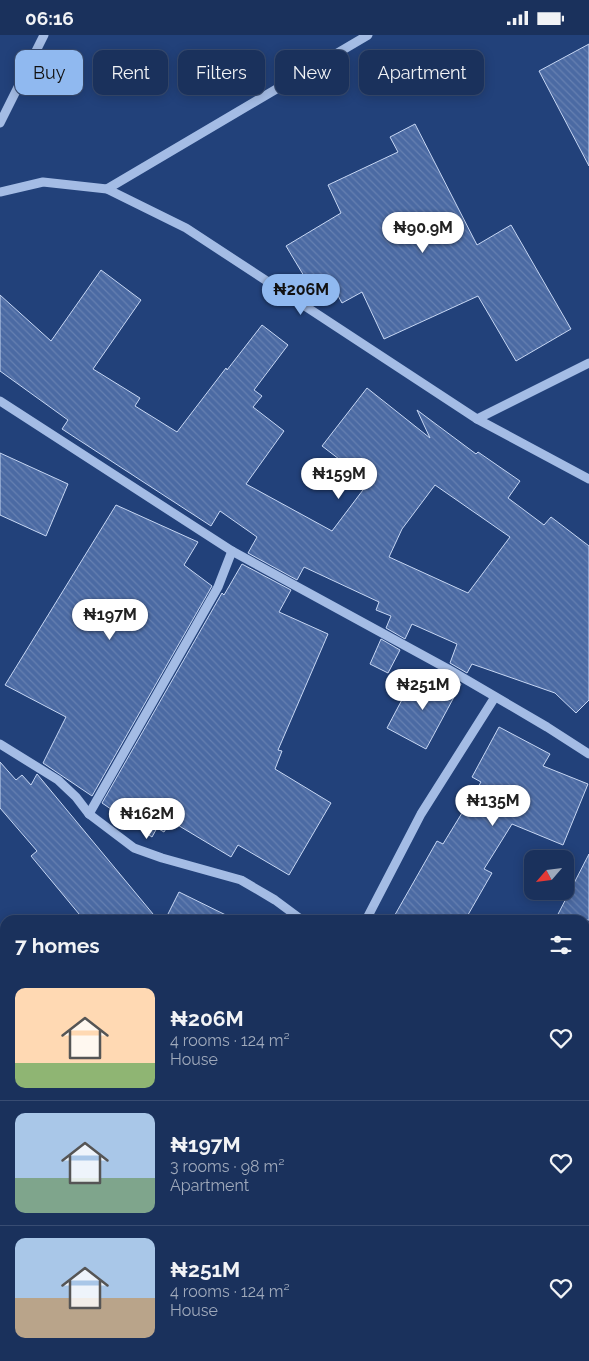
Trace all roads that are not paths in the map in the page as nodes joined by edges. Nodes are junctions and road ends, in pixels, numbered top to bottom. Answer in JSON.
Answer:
{"nodes":[{"id":1,"x":44,"y":35,"type":"edge"},
{"id":2,"x":368,"y":35,"type":"edge"},
{"id":3,"x":0,"y":123,"type":"edge"},
{"id":4,"x":107,"y":189,"type":"junction"},
{"id":5,"x":0,"y":192,"type":"edge"},
{"id":6,"x":589,"y":363,"type":"edge"},
{"id":7,"x":0,"y":401,"type":"edge"},
{"id":8,"x":477,"y":419,"type":"junction"},
{"id":9,"x":589,"y":479,"type":"edge"},
{"id":10,"x":232,"y":551,"type":"junction"},
{"id":11,"x":495,"y":697,"type":"junction"},
{"id":12,"x":0,"y":744,"type":"edge"},
{"id":13,"x":589,"y":754,"type":"edge"},
{"id":14,"x":89,"y":814,"type":"junction"},
{"id":15,"x":295,"y":915,"type":"edge"},
{"id":16,"x":369,"y":915,"type":"edge"}],
"edges":[{"from":1,"to":3,"type":"street"},
{"from":2,"to":4,"type":"street"},
{"from":4,"to":5,"type":"street"},
{"from":4,"to":8,"type":"street"},
{"from":6,"to":8,"type":"street"},
{"from":7,"to":10,"type":"street"},
{"from":8,"to":9,"type":"street"},
{"from":10,"to":11,"type":"street"},
{"from":10,"to":14,"type":"street"},
{"from":11,"to":13,"type":"street"},
{"from":11,"to":16,"type":"street"},
{"from":12,"to":14,"type":"street"},
{"from":14,"to":15,"type":"street"}]}
